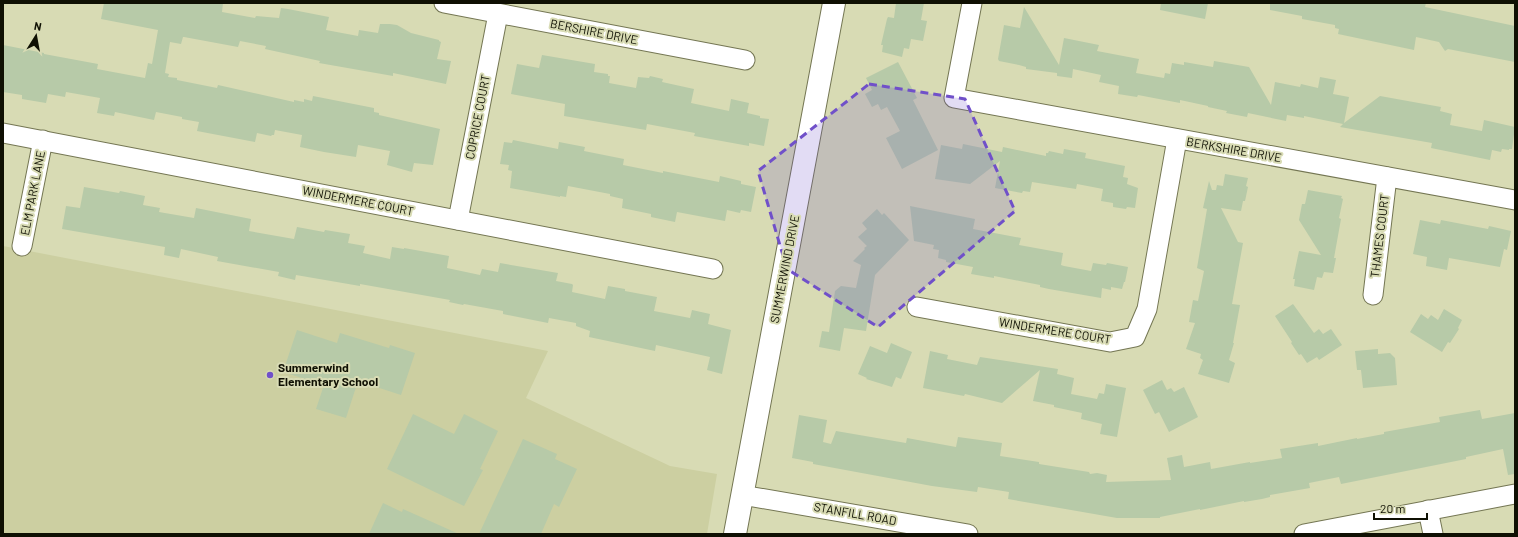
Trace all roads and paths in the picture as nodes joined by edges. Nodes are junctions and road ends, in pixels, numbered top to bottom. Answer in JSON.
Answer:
{"nodes":[{"id":1,"x":444,"y":3,"type":"edge"},
{"id":2,"x":834,"y":3,"type":"edge"},
{"id":3,"x":972,"y":3,"type":"edge"},
{"id":4,"x":498,"y":14,"type":"junction"},
{"id":5,"x":745,"y":60,"type":"dead end"},
{"id":6,"x":3,"y":133,"type":"edge"},
{"id":7,"x":1177,"y":139,"type":"junction"},
{"id":8,"x":43,"y":140,"type":"junction"},
{"id":9,"x":1387,"y":177,"type":"junction"},
{"id":10,"x":1515,"y":200,"type":"edge"},
{"id":11,"x":458,"y":220,"type":"junction"},
{"id":12,"x":22,"y":246,"type":"dead end"},
{"id":13,"x":713,"y":269,"type":"dead end"},
{"id":14,"x":1373,"y":295,"type":"dead end"},
{"id":15,"x":917,"y":307,"type":"dead end"},
{"id":16,"x":1515,"y":494,"type":"edge"},
{"id":17,"x":742,"y":495,"type":"junction"},
{"id":18,"x":1428,"y":510,"type":"junction"},
{"id":19,"x":880,"y":526,"type":"edge"},
{"id":20,"x":735,"y":534,"type":"edge"},
{"id":21,"x":968,"y":534,"type":"edge"},
{"id":22,"x":1304,"y":534,"type":"edge"},
{"id":23,"x":1433,"y":534,"type":"edge"}],
"edges":[{"from":1,"to":4,"type":"street","name":"BERSHIRE DRIVE"},
{"from":2,"to":17,"type":"street","name":"SUMMERWIND DRIVE"},
{"from":3,"to":7,"type":"street","name":"BERKSHIRE DRIVE"},
{"from":4,"to":5,"type":"street","name":"BERSHIRE DRIVE"},
{"from":4,"to":11,"type":"street","name":"COPRICE COURT"},
{"from":6,"to":8,"type":"street","name":"WINDERMERE COURT"},
{"from":7,"to":9,"type":"street","name":"BERKSHIRE DRIVE"},
{"from":7,"to":15,"type":"street","name":"WINDERMERE COURT"},
{"from":8,"to":11,"type":"street","name":"WINDERMERE COURT"},
{"from":8,"to":12,"type":"street","name":"ELM PARK LANE"},
{"from":9,"to":10,"type":"street","name":"BERKSHIRE DRIVE"},
{"from":9,"to":14,"type":"street","name":"THAMES COURT"},
{"from":11,"to":13,"type":"street","name":"WINDERMERE COURT"},
{"from":16,"to":18,"type":"street"},
{"from":17,"to":19,"type":"street","name":"STANFILL ROAD"},
{"from":17,"to":20,"type":"street","name":"SUMMERWIND DRIVE"},
{"from":18,"to":22,"type":"street"},
{"from":18,"to":23,"type":"street"},
{"from":19,"to":21,"type":"street","name":"STANFILL ROAD"}]}
